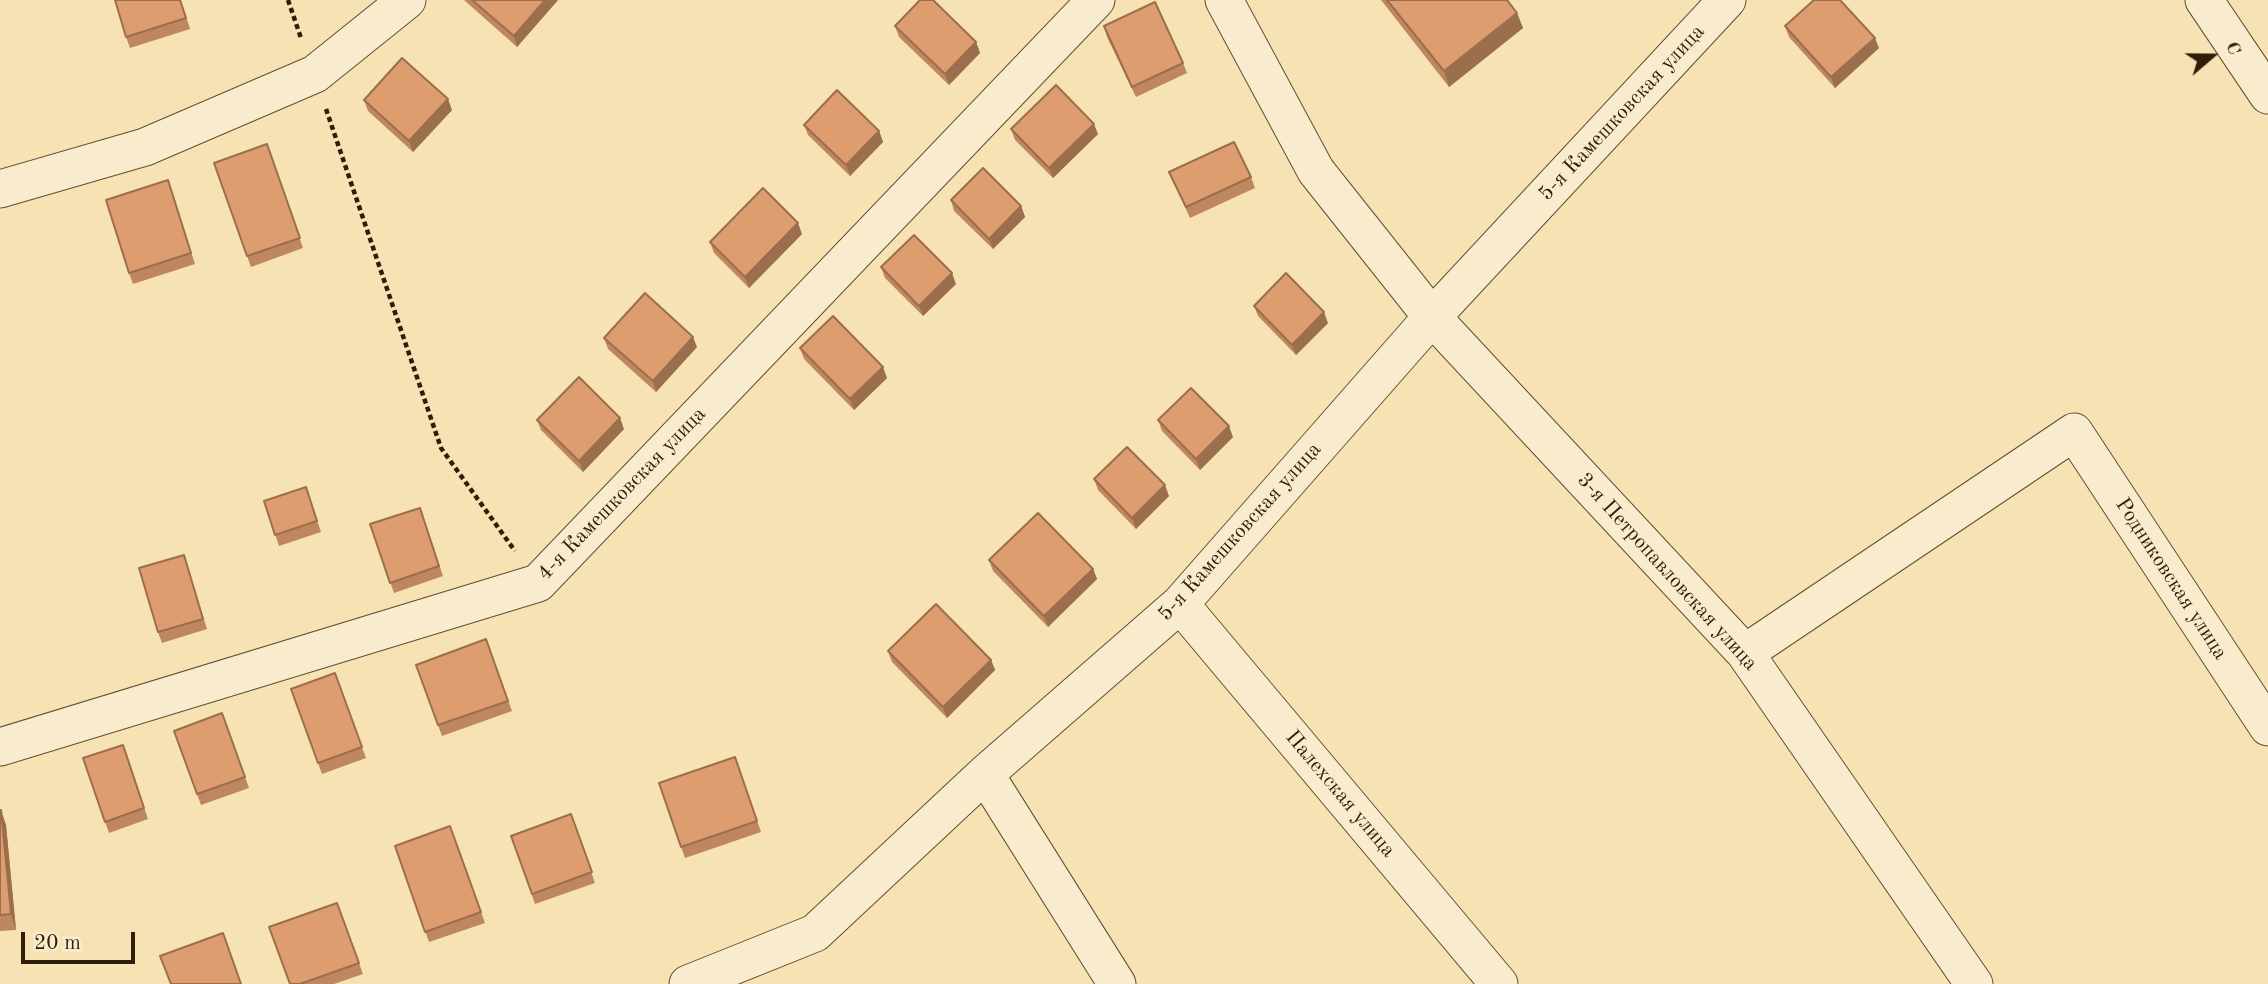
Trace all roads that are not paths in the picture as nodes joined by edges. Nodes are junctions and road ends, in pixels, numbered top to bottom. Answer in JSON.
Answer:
{"nodes":[{"id":1,"x":407,"y":0,"type":"edge"},
{"id":2,"x":1096,"y":0,"type":"edge"},
{"id":3,"x":1224,"y":0,"type":"edge"},
{"id":4,"x":1727,"y":0,"type":"edge"},
{"id":5,"x":2204,"y":0,"type":"edge"},
{"id":6,"x":2268,"y":95,"type":"edge"},
{"id":7,"x":0,"y":189,"type":"edge"},
{"id":8,"x":1432,"y":317,"type":"junction"},
{"id":9,"x":1180,"y":604,"type":"junction"},
{"id":10,"x":1745,"y":653,"type":"junction"},
{"id":11,"x":2268,"y":727,"type":"edge"},
{"id":12,"x":0,"y":747,"type":"edge"},
{"id":13,"x":985,"y":774,"type":"junction"},
{"id":14,"x":688,"y":984,"type":"edge"},
{"id":15,"x":1117,"y":984,"type":"edge"},
{"id":16,"x":1499,"y":984,"type":"edge"},
{"id":17,"x":1974,"y":984,"type":"edge"}],
"edges":[{"from":1,"to":7,"type":"street"},
{"from":2,"to":12,"type":"street","name":"4-я Камешковская улица"},
{"from":3,"to":8,"type":"street","name":"3-я Петропавловская улица"},
{"from":4,"to":8,"type":"street","name":"5-я Камешковская улица"},
{"from":5,"to":6,"type":"street"},
{"from":8,"to":9,"type":"street","name":"5-я Камешковская улица"},
{"from":8,"to":10,"type":"street","name":"3-я Петропавловская улица"},
{"from":9,"to":13,"type":"street","name":"5-я Камешковская улица"},
{"from":9,"to":16,"type":"street","name":"Палехская улица"},
{"from":10,"to":11,"type":"street","name":"Родниковская улица"},
{"from":10,"to":17,"type":"street","name":"3-я Петропавловская улица"},
{"from":13,"to":14,"type":"street","name":"5-я Камешковская улица"},
{"from":13,"to":15,"type":"street"}]}
